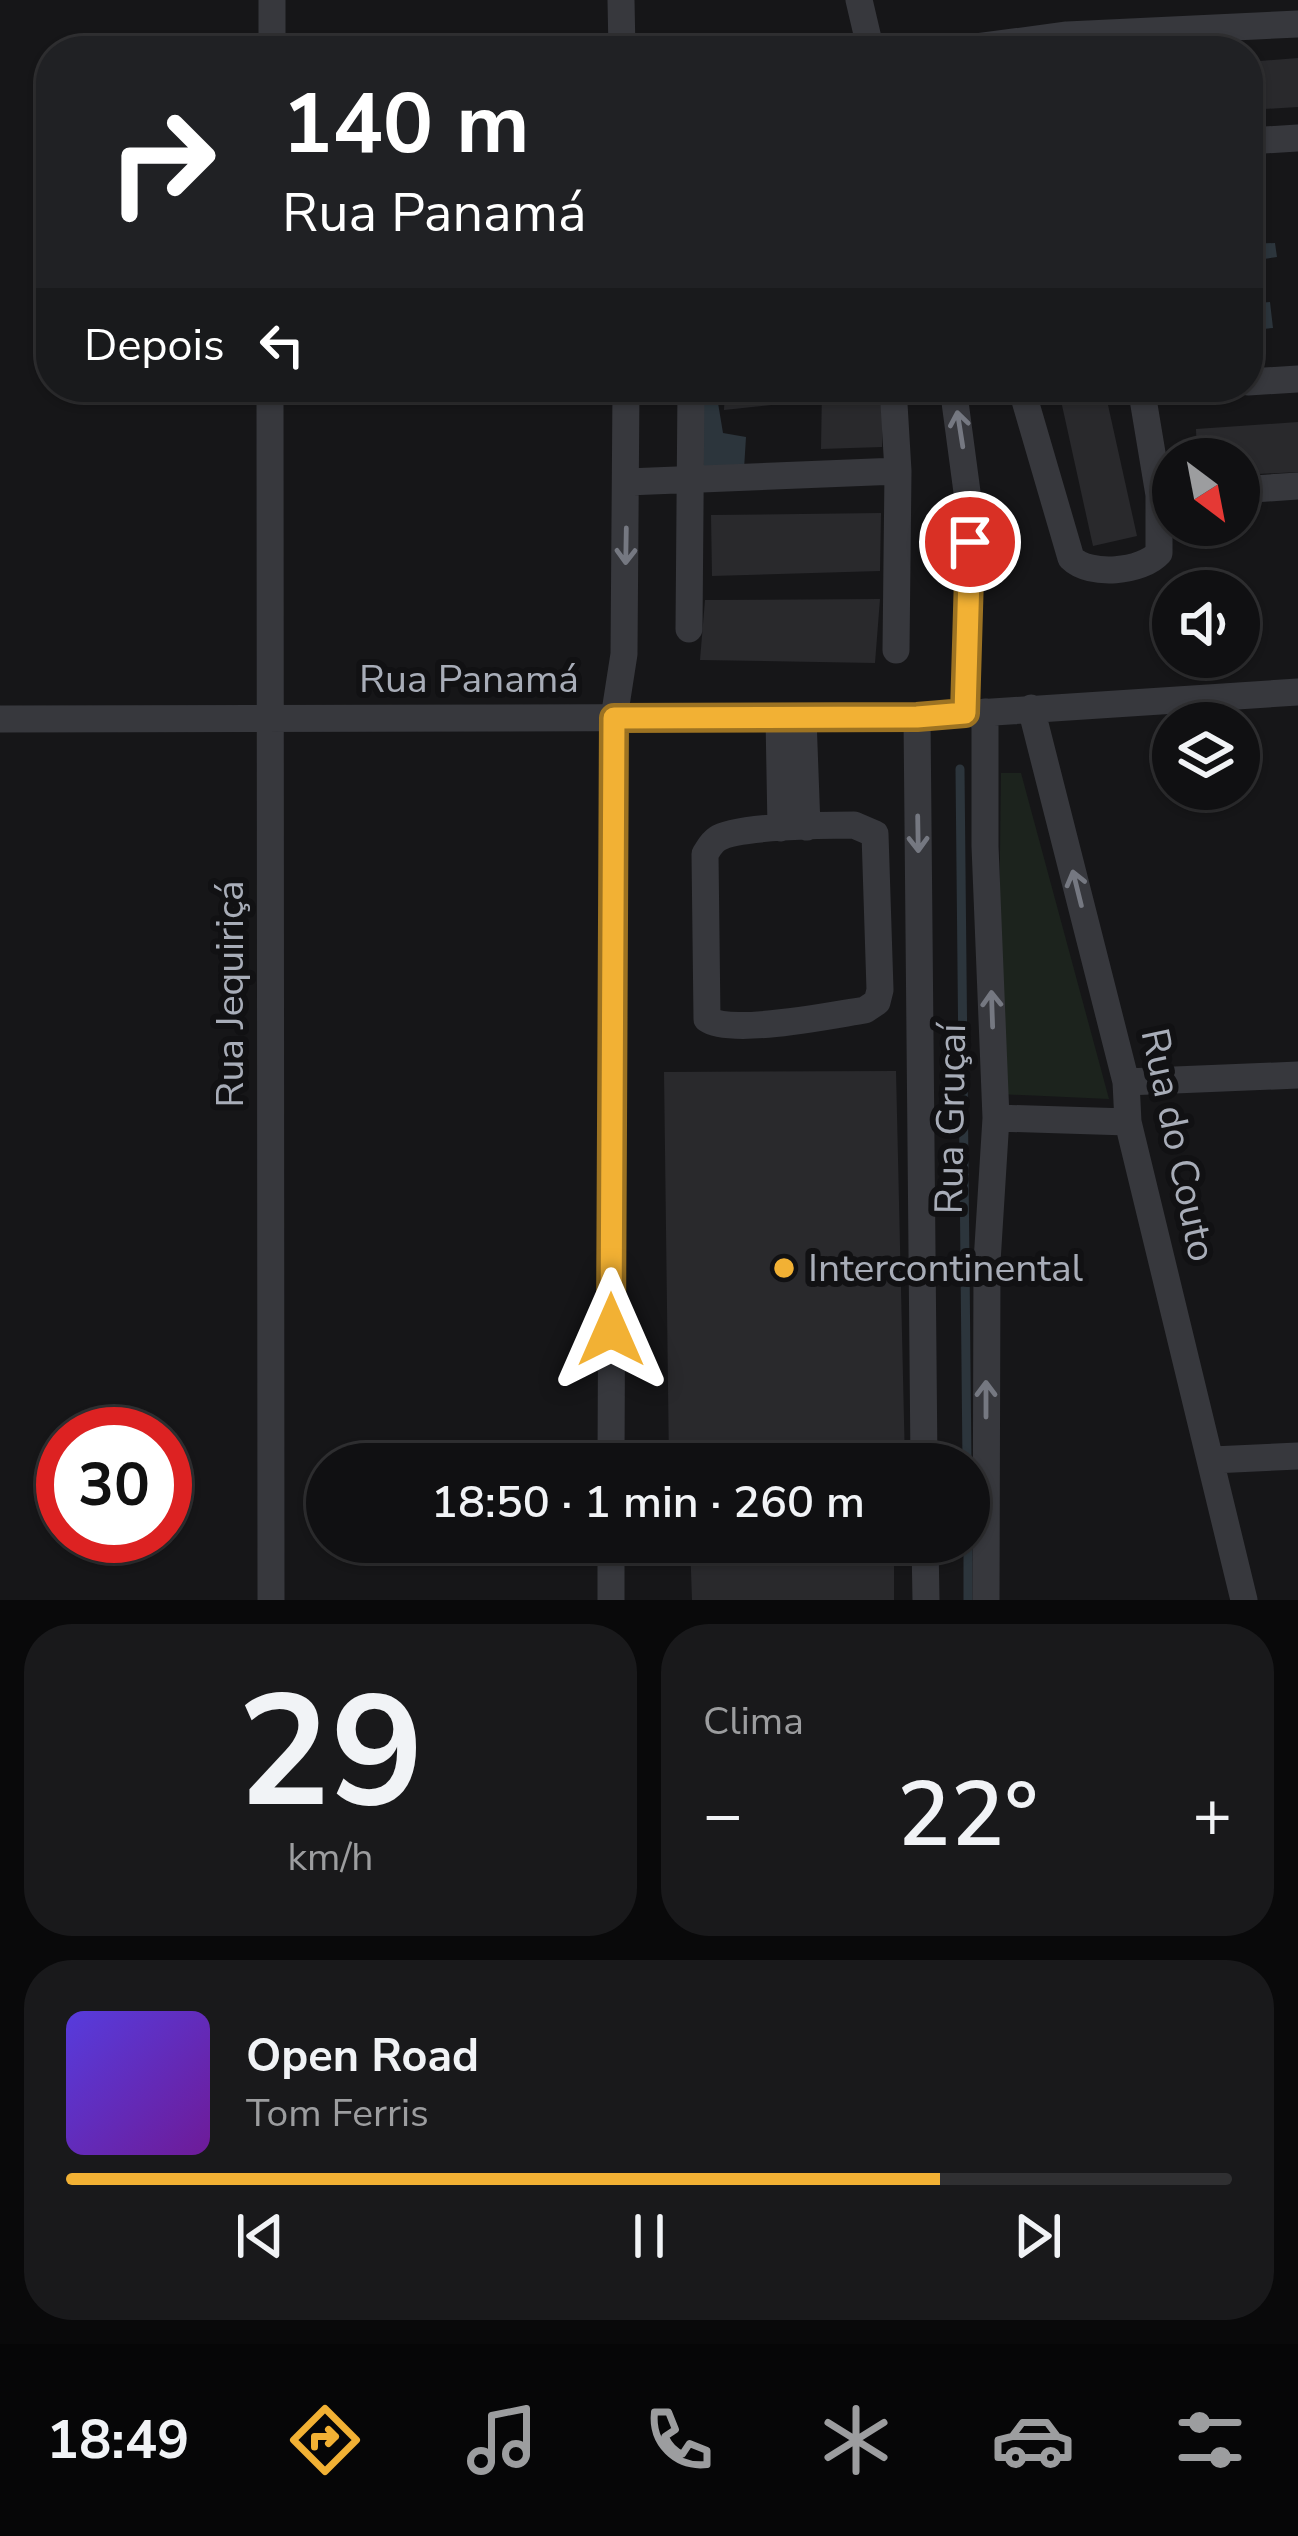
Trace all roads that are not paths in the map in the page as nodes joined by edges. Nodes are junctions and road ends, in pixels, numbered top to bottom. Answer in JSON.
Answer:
{"nodes":[{"id":1,"x":272,"y":0,"type":"edge"},
{"id":2,"x":621,"y":0,"type":"edge"},
{"id":3,"x":859,"y":0,"type":"edge"},
{"id":4,"x":1298,"y":24,"type":"edge"},
{"id":5,"x":272,"y":36,"type":"edge"},
{"id":6,"x":622,"y":36,"type":"edge"},
{"id":7,"x":868,"y":36,"type":"edge"},
{"id":8,"x":1153,"y":36,"type":"edge"},
{"id":9,"x":1298,"y":138,"type":"edge"},
{"id":10,"x":1263,"y":141,"type":"edge"},
{"id":11,"x":1298,"y":379,"type":"edge"},
{"id":12,"x":1263,"y":381,"type":"edge"},
{"id":13,"x":270,"y":402,"type":"edge"},
{"id":14,"x":626,"y":402,"type":"edge"},
{"id":15,"x":691,"y":402,"type":"edge"},
{"id":16,"x":894,"y":402,"type":"edge"},
{"id":17,"x":955,"y":402,"type":"edge"},
{"id":18,"x":1025,"y":402,"type":"edge"},
{"id":19,"x":1144,"y":402,"type":"edge"},
{"id":20,"x":1153,"y":438,"type":"edge"},
{"id":21,"x":898,"y":471,"type":"junction"},
{"id":22,"x":688,"y":479,"type":"junction"},
{"id":23,"x":627,"y":482,"type":"junction"},
{"id":24,"x":1298,"y":486,"type":"edge"},
{"id":25,"x":1260,"y":489,"type":"edge"},
{"id":26,"x":1157,"y":546,"type":"edge"},
{"id":27,"x":688,"y":629,"type":"dead end"},
{"id":28,"x":896,"y":650,"type":"dead end"},
{"id":29,"x":1298,"y":692,"type":"edge"},
{"id":30,"x":1031,"y":708,"type":"junction"},
{"id":31,"x":975,"y":712,"type":"junction"},
{"id":32,"x":917,"y":717,"type":"junction"},
{"id":33,"x":614,"y":718,"type":"junction"},
{"id":34,"x":791,"y":718,"type":"junction"},
{"id":35,"x":0,"y":719,"type":"edge"},
{"id":36,"x":268,"y":719,"type":"junction"},
{"id":37,"x":794,"y":827,"type":"junction"},
{"id":38,"x":1298,"y":1076,"type":"edge"},
{"id":39,"x":1126,"y":1082,"type":"junction"},
{"id":40,"x":996,"y":1118,"type":"junction"},
{"id":41,"x":1128,"y":1122,"type":"junction"},
{"id":42,"x":611,"y":1443,"type":"edge"},
{"id":43,"x":924,"y":1443,"type":"edge"},
{"id":44,"x":1298,"y":1456,"type":"edge"},
{"id":45,"x":1212,"y":1460,"type":"junction"},
{"id":46,"x":611,"y":1563,"type":"edge"},
{"id":47,"x":925,"y":1563,"type":"edge"},
{"id":48,"x":271,"y":1600,"type":"edge"},
{"id":49,"x":611,"y":1600,"type":"edge"},
{"id":50,"x":926,"y":1600,"type":"edge"},
{"id":51,"x":986,"y":1600,"type":"edge"},
{"id":52,"x":1244,"y":1600,"type":"edge"}],
"edges":[{"from":1,"to":5,"type":"street"},
{"from":2,"to":6,"type":"street"},
{"from":3,"to":7,"type":"street"},
{"from":4,"to":8,"type":"street"},
{"from":9,"to":10,"type":"street"},
{"from":11,"to":12,"type":"street"},
{"from":13,"to":36,"type":"street","name":"Rua Jequiriçá"},
{"from":14,"to":23,"type":"street"},
{"from":15,"to":22,"type":"street"},
{"from":16,"to":21,"type":"street"},
{"from":31,"to":17,"type":"street","one_way":true},
{"from":18,"to":26,"type":"street"},
{"from":19,"to":20,"type":"street"},
{"from":21,"to":22,"type":"street"},
{"from":21,"to":28,"type":"street"},
{"from":22,"to":23,"type":"street"},
{"from":22,"to":27,"type":"street"},
{"from":23,"to":33,"type":"street","one_way":true},
{"from":24,"to":25,"type":"street"},
{"from":29,"to":30,"type":"street","name":"Rua Panamá"},
{"from":30,"to":31,"type":"street","name":"Rua Panamá"},
{"from":39,"to":30,"type":"street","name":"Rua do Couto","one_way":true},
{"from":31,"to":32,"type":"street","name":"Rua Panamá"},
{"from":40,"to":31,"type":"street","name":"Rua Gruçaí","one_way":true},
{"from":32,"to":34,"type":"street","name":"Rua Panamá"},
{"from":32,"to":43,"type":"street","name":"Rua Gruçaí","one_way":true},
{"from":33,"to":34,"type":"street","name":"Rua Panamá"},
{"from":33,"to":36,"type":"street","name":"Rua Panamá"},
{"from":33,"to":42,"type":"street"},
{"from":34,"to":37,"type":"street"},
{"from":35,"to":36,"type":"street","name":"Rua Panamá"},
{"from":36,"to":48,"type":"street","name":"Rua Jequiriçá"},
{"from":37,"to":37,"type":"street"},
{"from":38,"to":39,"type":"street"},
{"from":39,"to":41,"type":"street","name":"Rua do Couto"},
{"from":40,"to":41,"type":"street"},
{"from":51,"to":40,"type":"street","name":"Rua Gruçaí","one_way":true},
{"from":41,"to":45,"type":"street","name":"Rua do Couto"},
{"from":44,"to":45,"type":"street"},
{"from":45,"to":52,"type":"street","name":"Rua do Couto"},
{"from":46,"to":49,"type":"street"},
{"from":47,"to":50,"type":"street"}]}
